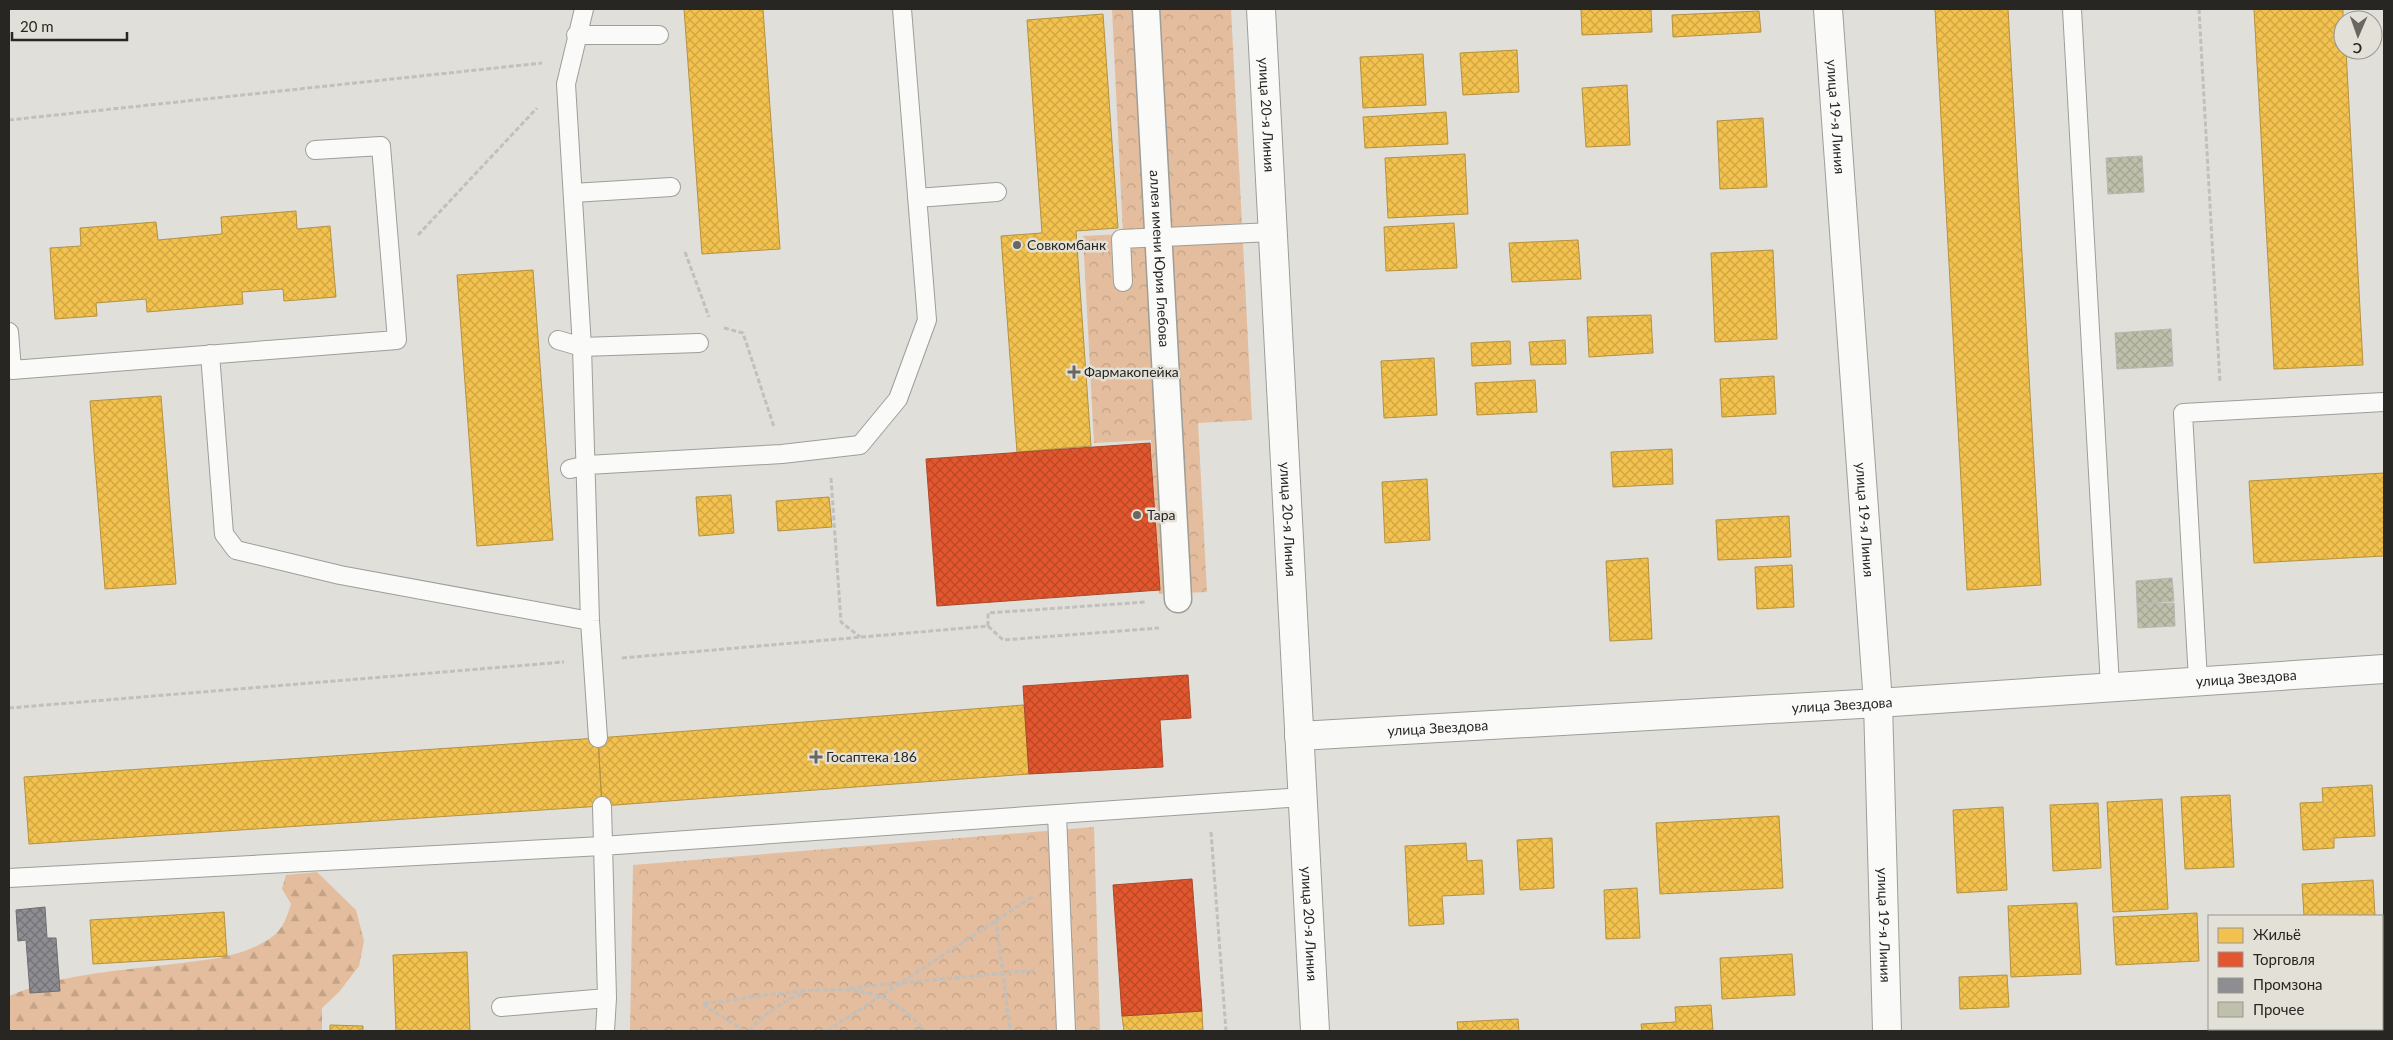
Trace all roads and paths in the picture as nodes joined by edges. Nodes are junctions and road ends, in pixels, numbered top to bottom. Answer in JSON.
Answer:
{"nodes":[{"id":1,"x":584,"y":9,"type":"edge"},
{"id":2,"x":902,"y":9,"type":"edge"},
{"id":3,"x":1146,"y":9,"type":"edge"},
{"id":4,"x":1261,"y":9,"type":"edge"},
{"id":5,"x":1828,"y":9,"type":"edge"},
{"id":6,"x":2072,"y":9,"type":"edge"},
{"id":7,"x":2199,"y":9,"type":"edge"},
{"id":8,"x":576,"y":35,"type":"junction"},
{"id":9,"x":659,"y":35,"type":"dead end"},
{"id":10,"x":546,"y":62,"type":"dead end"},
{"id":11,"x":542,"y":103,"type":"dead end"},
{"id":12,"x":9,"y":120,"type":"edge"},
{"id":13,"x":315,"y":150,"type":"dead end"},
{"id":14,"x":671,"y":187,"type":"dead end"},
{"id":15,"x":996,"y":192,"type":"dead end"},
{"id":16,"x":573,"y":193,"type":"junction"},
{"id":17,"x":918,"y":198,"type":"junction"},
{"id":18,"x":1273,"y":232,"type":"junction"},
{"id":19,"x":1158,"y":238,"type":"junction"},
{"id":20,"x":685,"y":252,"type":"dead end"},
{"id":21,"x":391,"y":265,"type":"junction"},
{"id":22,"x":1123,"y":282,"type":"dead end"},
{"id":23,"x":712,"y":325,"type":"dead end"},
{"id":24,"x":720,"y":327,"type":"dead end"},
{"id":25,"x":9,"y":332,"type":"edge"},
{"id":26,"x":558,"y":340,"type":"dead end"},
{"id":27,"x":699,"y":343,"type":"dead end"},
{"id":28,"x":582,"y":347,"type":"junction"},
{"id":29,"x":210,"y":354,"type":"junction"},
{"id":30,"x":2384,"y":402,"type":"edge"},
{"id":31,"x":2222,"y":411,"type":"junction"},
{"id":32,"x":828,"y":449,"type":"junction"},
{"id":33,"x":782,"y":454,"type":"junction"},
{"id":34,"x":578,"y":467,"type":"junction"},
{"id":35,"x":1178,"y":599,"type":"junction"},
{"id":36,"x":590,"y":621,"type":"junction"},
{"id":37,"x":988,"y":626,"type":"junction"},
{"id":38,"x":860,"y":638,"type":"junction"},
{"id":39,"x":594,"y":660,"type":"junction"},
{"id":40,"x":2384,"y":669,"type":"edge"},
{"id":41,"x":2198,"y":680,"type":"junction"},
{"id":42,"x":2110,"y":686,"type":"junction"},
{"id":43,"x":1878,"y":703,"type":"junction"},
{"id":44,"x":9,"y":708,"type":"edge"},
{"id":45,"x":1299,"y":736,"type":"junction"},
{"id":46,"x":598,"y":738,"type":"dead end"},
{"id":47,"x":1303,"y":797,"type":"junction"},
{"id":48,"x":1209,"y":803,"type":"junction"},
{"id":49,"x":602,"y":806,"type":"dead end"},
{"id":50,"x":1057,"y":814,"type":"junction"},
{"id":51,"x":602,"y":846,"type":"junction"},
{"id":52,"x":9,"y":878,"type":"edge"},
{"id":53,"x":1060,"y":879,"type":"junction"},
{"id":54,"x":996,"y":919,"type":"junction"},
{"id":55,"x":1064,"y":967,"type":"junction"},
{"id":56,"x":1004,"y":974,"type":"junction"},
{"id":57,"x":903,"y":983,"type":"junction"},
{"id":58,"x":845,"y":988,"type":"junction"},
{"id":59,"x":810,"y":991,"type":"junction"},
{"id":60,"x":880,"y":996,"type":"junction"},
{"id":61,"x":607,"y":998,"type":"junction"},
{"id":62,"x":501,"y":1007,"type":"dead end"},
{"id":63,"x":605,"y":1031,"type":"edge"},
{"id":64,"x":745,"y":1031,"type":"edge"},
{"id":65,"x":749,"y":1031,"type":"edge"},
{"id":66,"x":827,"y":1031,"type":"edge"},
{"id":67,"x":925,"y":1031,"type":"edge"},
{"id":68,"x":1010,"y":1031,"type":"edge"},
{"id":69,"x":1066,"y":1031,"type":"edge"},
{"id":70,"x":1226,"y":1031,"type":"edge"},
{"id":71,"x":1315,"y":1031,"type":"edge"},
{"id":72,"x":1887,"y":1031,"type":"edge"}],
"edges":[{"from":1,"to":8,"type":"lane"},
{"from":2,"to":17,"type":"lane"},
{"from":3,"to":19,"type":"street","name":"аллея имени Юрия Глебова"},
{"from":4,"to":18,"type":"street","name":"улица 20-я Линия"},
{"from":5,"to":43,"type":"street","name":"улица 19-я Линия"},
{"from":6,"to":42,"type":"lane"},
{"from":7,"to":31,"type":"path"},
{"from":8,"to":9,"type":"lane"},
{"from":8,"to":16,"type":"lane"},
{"from":10,"to":12,"type":"path"},
{"from":11,"to":21,"type":"path"},
{"from":13,"to":21,"type":"lane"},
{"from":14,"to":16,"type":"lane"},
{"from":15,"to":17,"type":"lane"},
{"from":16,"to":28,"type":"lane"},
{"from":17,"to":32,"type":"lane"},
{"from":18,"to":19,"type":"lane"},
{"from":18,"to":45,"type":"street","name":"улица 20-я Линия"},
{"from":19,"to":22,"type":"lane"},
{"from":19,"to":35,"type":"street","name":"аллея имени Юрия Глебова"},
{"from":20,"to":23,"type":"path"},
{"from":21,"to":29,"type":"lane"},
{"from":24,"to":33,"type":"path"},
{"from":25,"to":29,"type":"lane"},
{"from":26,"to":28,"type":"lane"},
{"from":27,"to":28,"type":"lane"},
{"from":28,"to":34,"type":"lane"},
{"from":29,"to":36,"type":"lane"},
{"from":30,"to":31,"type":"lane"},
{"from":31,"to":41,"type":"lane"},
{"from":32,"to":33,"type":"lane"},
{"from":32,"to":38,"type":"path"},
{"from":33,"to":34,"type":"lane"},
{"from":34,"to":36,"type":"lane"},
{"from":35,"to":37,"type":"path"},
{"from":35,"to":37,"type":"path"},
{"from":36,"to":39,"type":"lane"},
{"from":37,"to":38,"type":"path"},
{"from":38,"to":39,"type":"path"},
{"from":39,"to":44,"type":"path"},
{"from":39,"to":46,"type":"lane"},
{"from":40,"to":41,"type":"street","name":"улица Звездова"},
{"from":41,"to":42,"type":"street","name":"улица Звездова"},
{"from":42,"to":43,"type":"street","name":"улица Звездова"},
{"from":43,"to":45,"type":"street","name":"улица Звездова"},
{"from":43,"to":72,"type":"street","name":"улица 19-я Линия"},
{"from":45,"to":47,"type":"street","name":"улица 20-я Линия"},
{"from":47,"to":48,"type":"lane"},
{"from":47,"to":71,"type":"street","name":"улица 20-я Линия"},
{"from":48,"to":50,"type":"lane"},
{"from":48,"to":70,"type":"path"},
{"from":49,"to":51,"type":"lane"},
{"from":50,"to":51,"type":"lane"},
{"from":50,"to":53,"type":"lane"},
{"from":51,"to":52,"type":"lane"},
{"from":51,"to":61,"type":"lane"},
{"from":53,"to":54,"type":"path"},
{"from":53,"to":55,"type":"lane"},
{"from":54,"to":56,"type":"path"},
{"from":54,"to":57,"type":"path"},
{"from":55,"to":56,"type":"path"},
{"from":55,"to":69,"type":"lane"},
{"from":56,"to":57,"type":"path"},
{"from":56,"to":68,"type":"path"},
{"from":57,"to":58,"type":"path"},
{"from":57,"to":60,"type":"path"},
{"from":58,"to":59,"type":"path"},
{"from":58,"to":60,"type":"path"},
{"from":59,"to":64,"type":"path"},
{"from":59,"to":65,"type":"path"},
{"from":60,"to":66,"type":"path"},
{"from":60,"to":67,"type":"path"},
{"from":61,"to":62,"type":"lane"},
{"from":61,"to":63,"type":"lane"}]}
